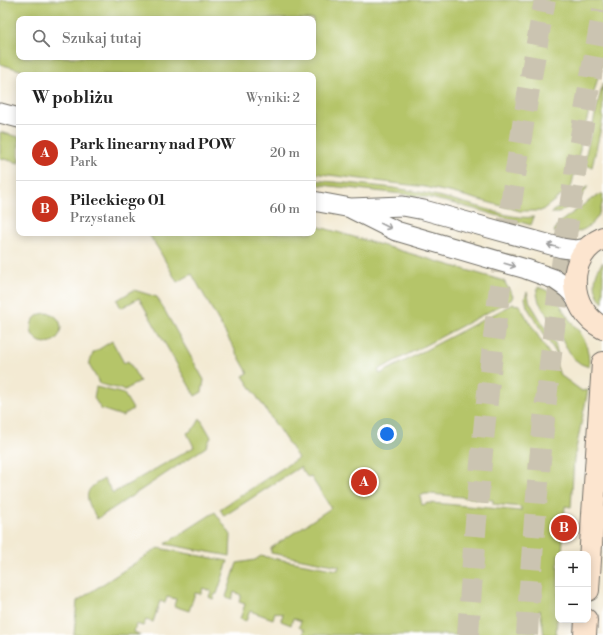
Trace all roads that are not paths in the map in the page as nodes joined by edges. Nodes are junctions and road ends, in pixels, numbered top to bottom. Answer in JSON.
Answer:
{"nodes":[{"id":1,"x":0,"y":113,"type":"edge"},
{"id":2,"x":16,"y":117,"type":"edge"},
{"id":3,"x":316,"y":202,"type":"edge"},
{"id":4,"x":351,"y":208,"type":"junction"},
{"id":5,"x":598,"y":240,"type":"edge"},
{"id":6,"x":579,"y":303,"type":"junction"},
{"id":7,"x":598,"y":324,"type":"edge"},
{"id":8,"x":603,"y":350,"type":"edge"},
{"id":9,"x":603,"y":363,"type":"edge"},
{"id":10,"x":588,"y":587,"type":"edge"},
{"id":11,"x":586,"y":623,"type":"edge"},
{"id":12,"x":585,"y":635,"type":"edge"}],
"edges":[{"from":1,"to":2,"type":"street"},
{"from":3,"to":4,"type":"street"},
{"from":5,"to":4,"type":"street","one_way":true},
{"from":4,"to":6,"type":"street","one_way":true},
{"from":5,"to":6,"type":"main road"},
{"from":6,"to":7,"type":"main road"},
{"from":7,"to":8,"type":"main road"},
{"from":9,"to":10,"type":"main road"},
{"from":11,"to":12,"type":"main road"}]}
